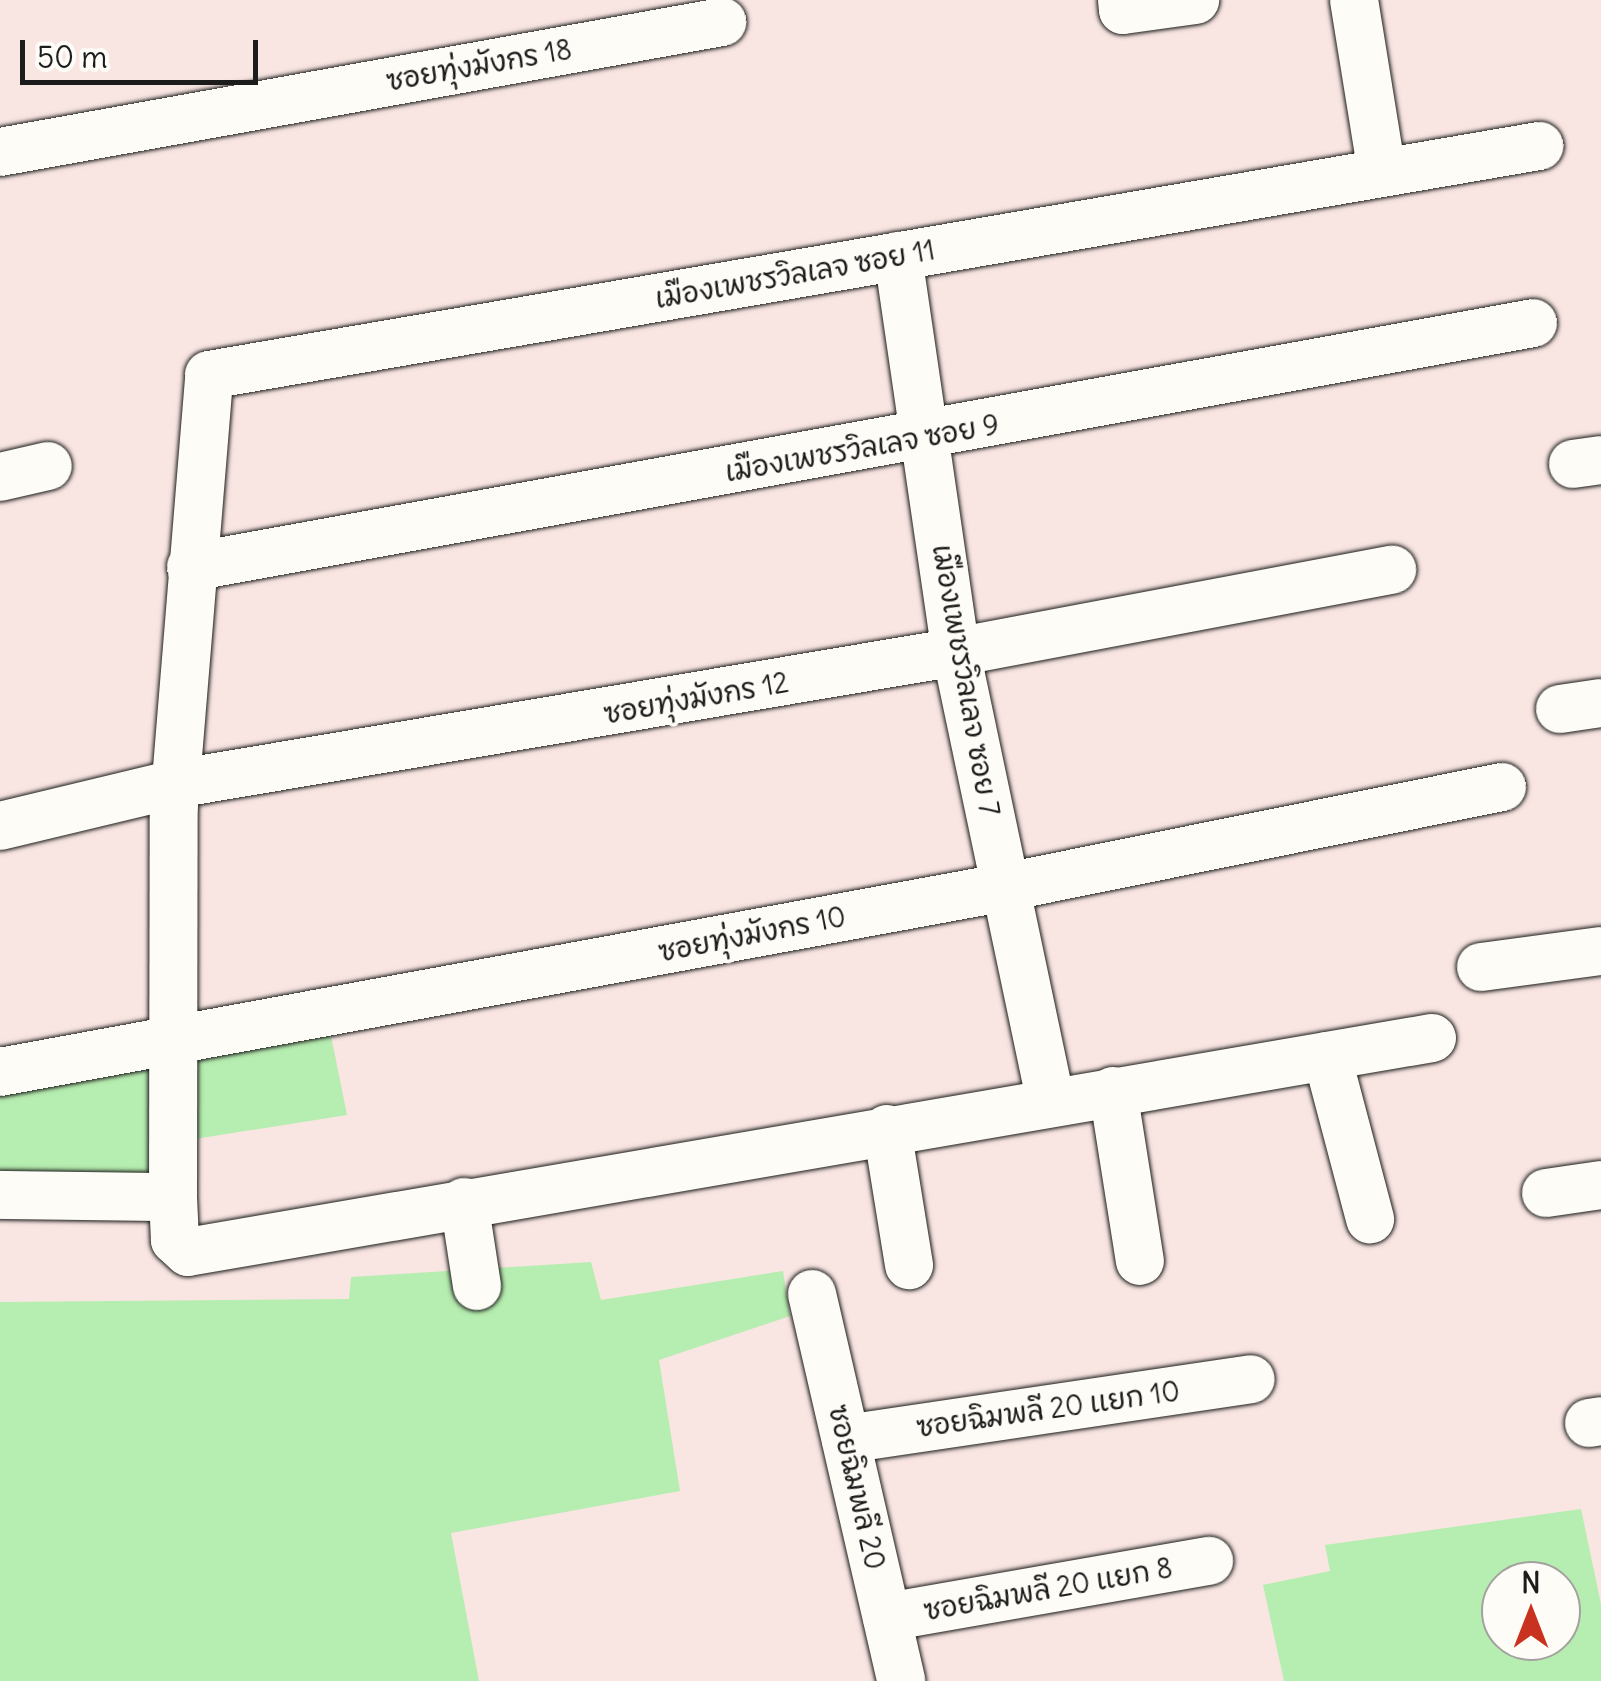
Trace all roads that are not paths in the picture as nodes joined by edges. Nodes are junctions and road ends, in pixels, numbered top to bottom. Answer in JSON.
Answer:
{"nodes":[{"id":1,"x":1122,"y":0,"type":"edge"},
{"id":2,"x":1194,"y":0,"type":"edge"},
{"id":3,"x":1354,"y":0,"type":"edge"},
{"id":4,"x":722,"y":22,"type":"dead end"},
{"id":5,"x":1538,"y":146,"type":"dead end"},
{"id":6,"x":0,"y":152,"type":"edge"},
{"id":7,"x":1382,"y":172,"type":"junction"},
{"id":8,"x":898,"y":256,"type":"junction"},
{"id":9,"x":1533,"y":323,"type":"dead end"},
{"id":10,"x":925,"y":438,"type":"junction"},
{"id":11,"x":48,"y":466,"type":"dead end"},
{"id":12,"x":0,"y":476,"type":"edge"},
{"id":13,"x":191,"y":566,"type":"junction"},
{"id":14,"x":1392,"y":570,"type":"dead end"},
{"id":15,"x":956,"y":652,"type":"junction"},
{"id":16,"x":175,"y":784,"type":"junction"},
{"id":17,"x":1502,"y":787,"type":"dead end"},
{"id":18,"x":0,"y":826,"type":"edge"},
{"id":19,"x":1006,"y":887,"type":"junction"},
{"id":20,"x":1601,"y":951,"type":"edge"},
{"id":21,"x":1481,"y":967,"type":"dead end"},
{"id":22,"x":1432,"y":1038,"type":"dead end"},
{"id":23,"x":178,"y":1042,"type":"junction"},
{"id":24,"x":1327,"y":1056,"type":"junction"},
{"id":25,"x":0,"y":1072,"type":"edge"},
{"id":26,"x":1113,"y":1091,"type":"junction"},
{"id":27,"x":1051,"y":1101,"type":"junction"},
{"id":28,"x":887,"y":1130,"type":"junction"},
{"id":29,"x":1601,"y":1186,"type":"edge"},
{"id":30,"x":1546,"y":1193,"type":"dead end"},
{"id":31,"x":0,"y":1196,"type":"edge"},
{"id":32,"x":173,"y":1197,"type":"junction"},
{"id":33,"x":464,"y":1202,"type":"junction"},
{"id":34,"x":1370,"y":1219,"type":"dead end"},
{"id":35,"x":1140,"y":1261,"type":"dead end"},
{"id":36,"x":910,"y":1265,"type":"dead end"},
{"id":37,"x":476,"y":1286,"type":"dead end"},
{"id":38,"x":812,"y":1294,"type":"dead end"},
{"id":39,"x":1250,"y":1380,"type":"dead end"},
{"id":40,"x":846,"y":1439,"type":"junction"},
{"id":41,"x":1208,"y":1562,"type":"dead end"},
{"id":42,"x":887,"y":1618,"type":"junction"},
{"id":43,"x":902,"y":1681,"type":"edge"}],
"edges":[{"from":1,"to":2,"type":"street"},
{"from":3,"to":7,"type":"street"},
{"from":4,"to":6,"type":"street","name":"ซอยทุ่งมังกร 18"},
{"from":5,"to":7,"type":"street","name":"เมืองเพชรวิลเลจ ซอย 11"},
{"from":7,"to":8,"type":"street","name":"เมืองเพชรวิลเลจ ซอย 11"},
{"from":8,"to":10,"type":"street","name":"เมืองเพชรวิลเลจ ซอย 7"},
{"from":8,"to":13,"type":"street","name":"เมืองเพชรวิลเลจ ซอย 11"},
{"from":9,"to":10,"type":"street","name":"เมืองเพชรวิลเลจ ซอย 9"},
{"from":10,"to":13,"type":"street","name":"เมืองเพชรวิลเลจ ซอย 9"},
{"from":10,"to":15,"type":"street","name":"เมืองเพชรวิลเลจ ซอย 7"},
{"from":11,"to":12,"type":"street"},
{"from":13,"to":16,"type":"street"},
{"from":14,"to":15,"type":"street","name":"ซอยทุ่งมังกร 12"},
{"from":15,"to":16,"type":"street","name":"ซอยทุ่งมังกร 12"},
{"from":15,"to":19,"type":"street","name":"เมืองเพชรวิลเลจ ซอย 7"},
{"from":16,"to":18,"type":"street","name":"ซอยทุ่งมังกร 12"},
{"from":16,"to":23,"type":"street"},
{"from":17,"to":19,"type":"street","name":"ซอยทุ่งมังกร 10"},
{"from":19,"to":23,"type":"street","name":"ซอยทุ่งมังกร 10"},
{"from":19,"to":27,"type":"street","name":"เมืองเพชรวิลเลจ ซอย 7"},
{"from":20,"to":21,"type":"street"},
{"from":22,"to":24,"type":"street"},
{"from":23,"to":25,"type":"street","name":"ซอยทุ่งมังกร 10"},
{"from":23,"to":32,"type":"street"},
{"from":24,"to":26,"type":"street"},
{"from":24,"to":34,"type":"street"},
{"from":26,"to":27,"type":"street"},
{"from":26,"to":35,"type":"street"},
{"from":27,"to":28,"type":"street"},
{"from":28,"to":33,"type":"street"},
{"from":28,"to":36,"type":"street"},
{"from":29,"to":30,"type":"street"},
{"from":31,"to":32,"type":"street"},
{"from":32,"to":33,"type":"street"},
{"from":33,"to":37,"type":"street"},
{"from":38,"to":40,"type":"street","name":"ซอยฉิมพลี 20"},
{"from":39,"to":40,"type":"street","name":"ซอยฉิมพลี 20 แยก 10"},
{"from":40,"to":42,"type":"street","name":"ซอยฉิมพลี 20"},
{"from":41,"to":42,"type":"street","name":"ซอยฉิมพลี 20 แยก 8"},
{"from":42,"to":43,"type":"street","name":"ซอยฉิมพลี 20"}]}
